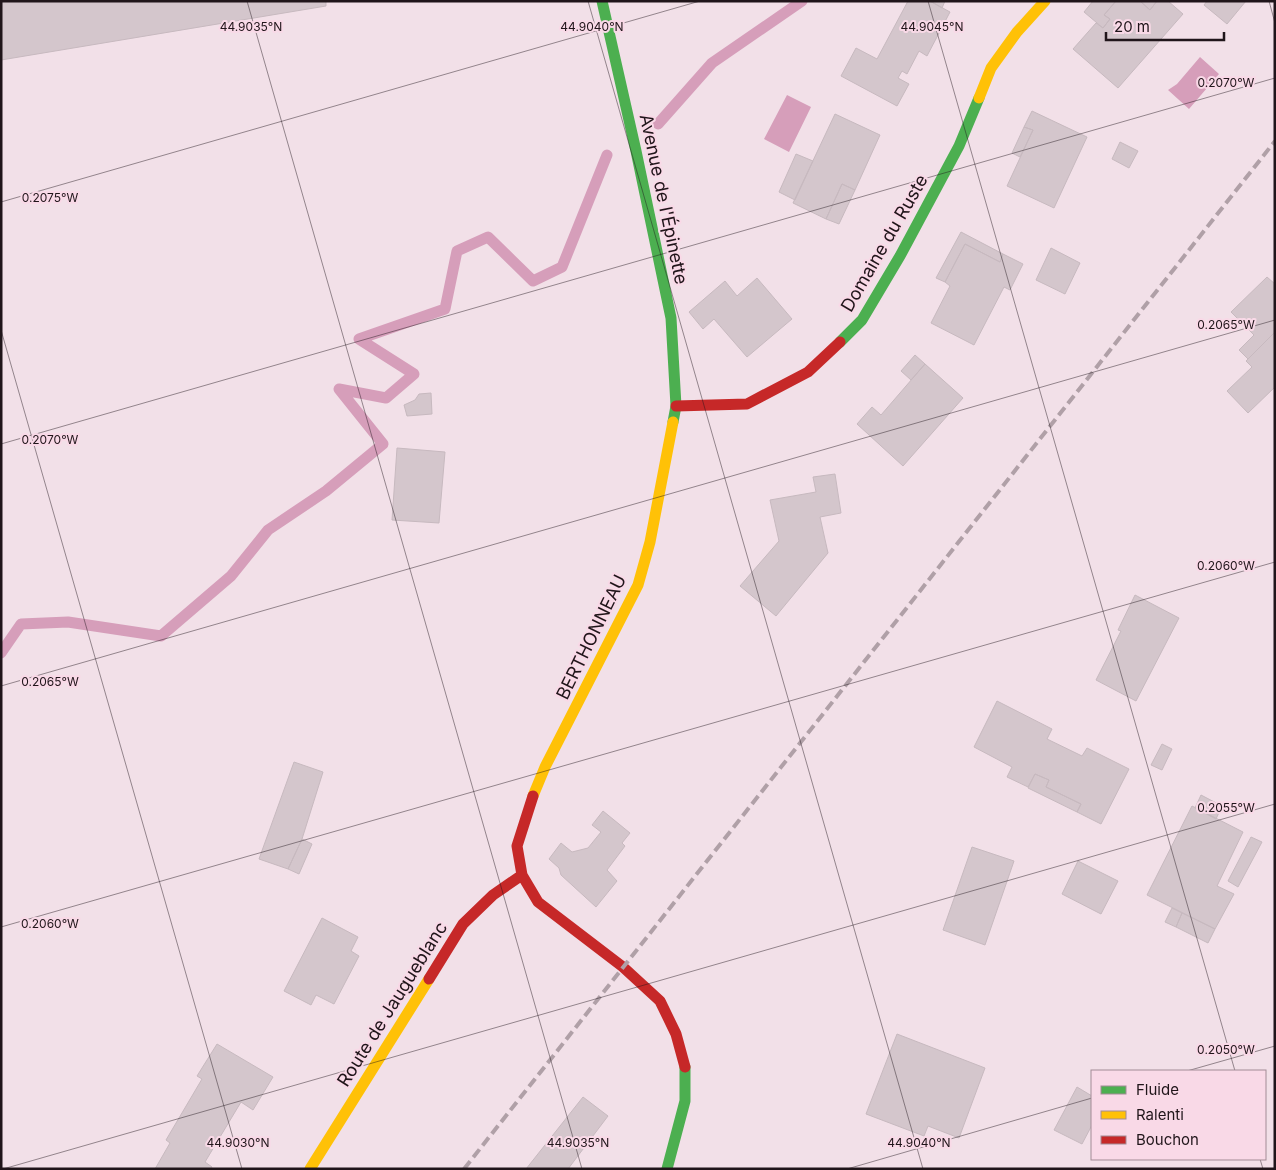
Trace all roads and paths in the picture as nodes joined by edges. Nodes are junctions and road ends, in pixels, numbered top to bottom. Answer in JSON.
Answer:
{"nodes":[{"id":1,"x":602,"y":1,"type":"edge"},
{"id":2,"x":1045,"y":1,"type":"edge"},
{"id":3,"x":676,"y":406,"type":"junction"},
{"id":4,"x":522,"y":875,"type":"junction"},
{"id":5,"x":310,"y":1169,"type":"edge"},
{"id":6,"x":667,"y":1169,"type":"edge"}],
"edges":[{"from":1,"to":3,"type":"street","name":"Avenue de l'Épinette"},
{"from":2,"to":3,"type":"street","name":"Domaine du Ruste"},
{"from":3,"to":4,"type":"street","name":"BERTHONNEAU"},
{"from":4,"to":5,"type":"street","name":"Route de Jaugueblanc"},
{"from":4,"to":6,"type":"street"}]}
